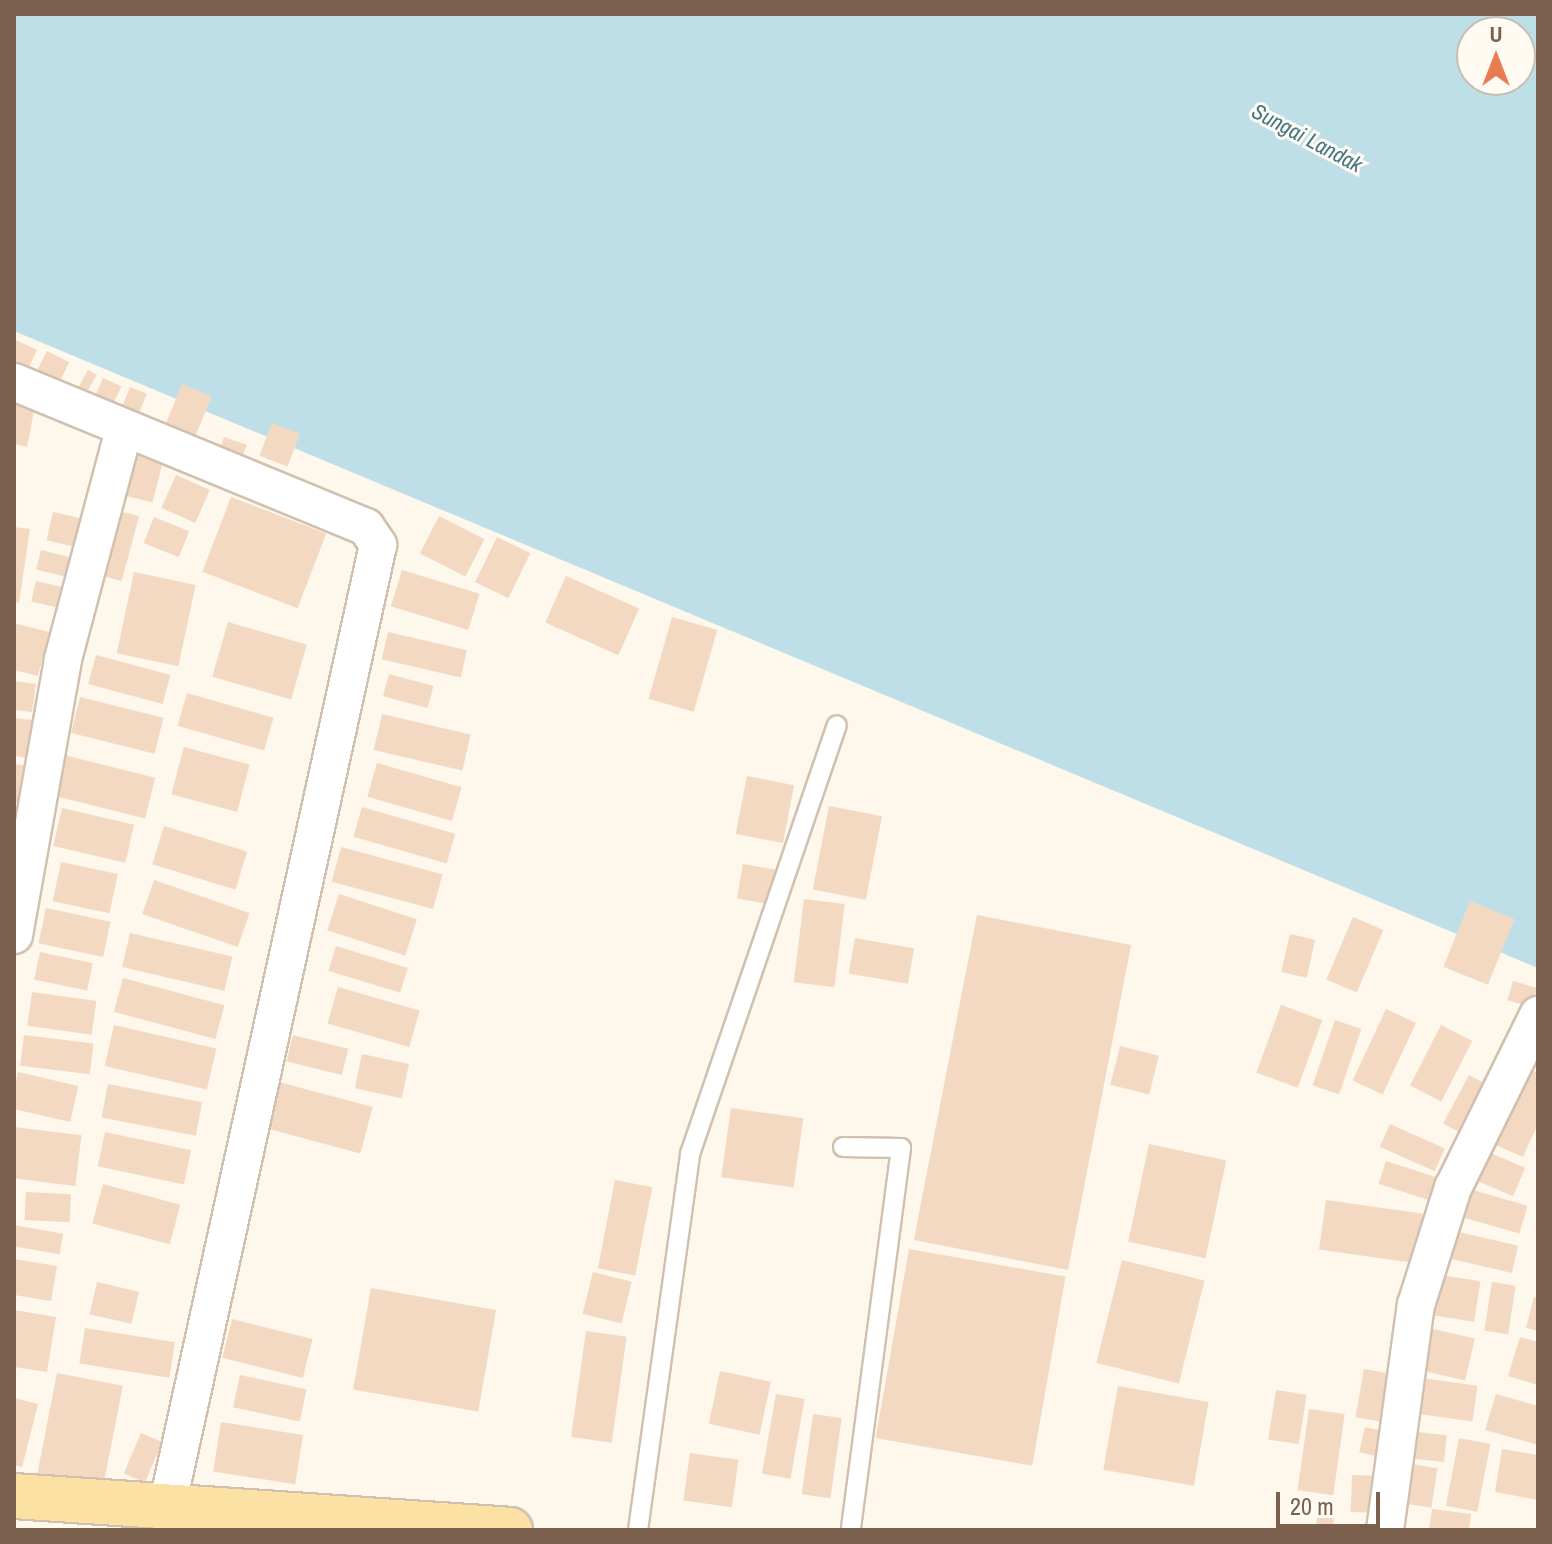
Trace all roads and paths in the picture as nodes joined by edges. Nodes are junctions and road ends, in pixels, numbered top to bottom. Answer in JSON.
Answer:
{"nodes":[{"id":1,"x":14,"y":382,"type":"edge"},
{"id":2,"x":124,"y":429,"type":"junction"},
{"id":3,"x":837,"y":725,"type":"dead end"},
{"id":4,"x":14,"y":935,"type":"edge"},
{"id":5,"x":1538,"y":1015,"type":"edge"},
{"id":6,"x":843,"y":1147,"type":"dead end"},
{"id":7,"x":15,"y":1500,"type":"edge"},
{"id":8,"x":185,"y":1515,"type":"edge"},
{"id":9,"x":494,"y":1529,"type":"edge"},
{"id":10,"x":638,"y":1530,"type":"edge"},
{"id":11,"x":851,"y":1530,"type":"edge"},
{"id":12,"x":1385,"y":1530,"type":"edge"}],
"edges":[{"from":1,"to":2,"type":"street"},
{"from":2,"to":4,"type":"street"},
{"from":2,"to":8,"type":"street"},
{"from":3,"to":10,"type":"lane"},
{"from":5,"to":12,"type":"street"},
{"from":6,"to":11,"type":"lane"},
{"from":7,"to":8,"type":"main road"},
{"from":8,"to":9,"type":"main road"}]}
